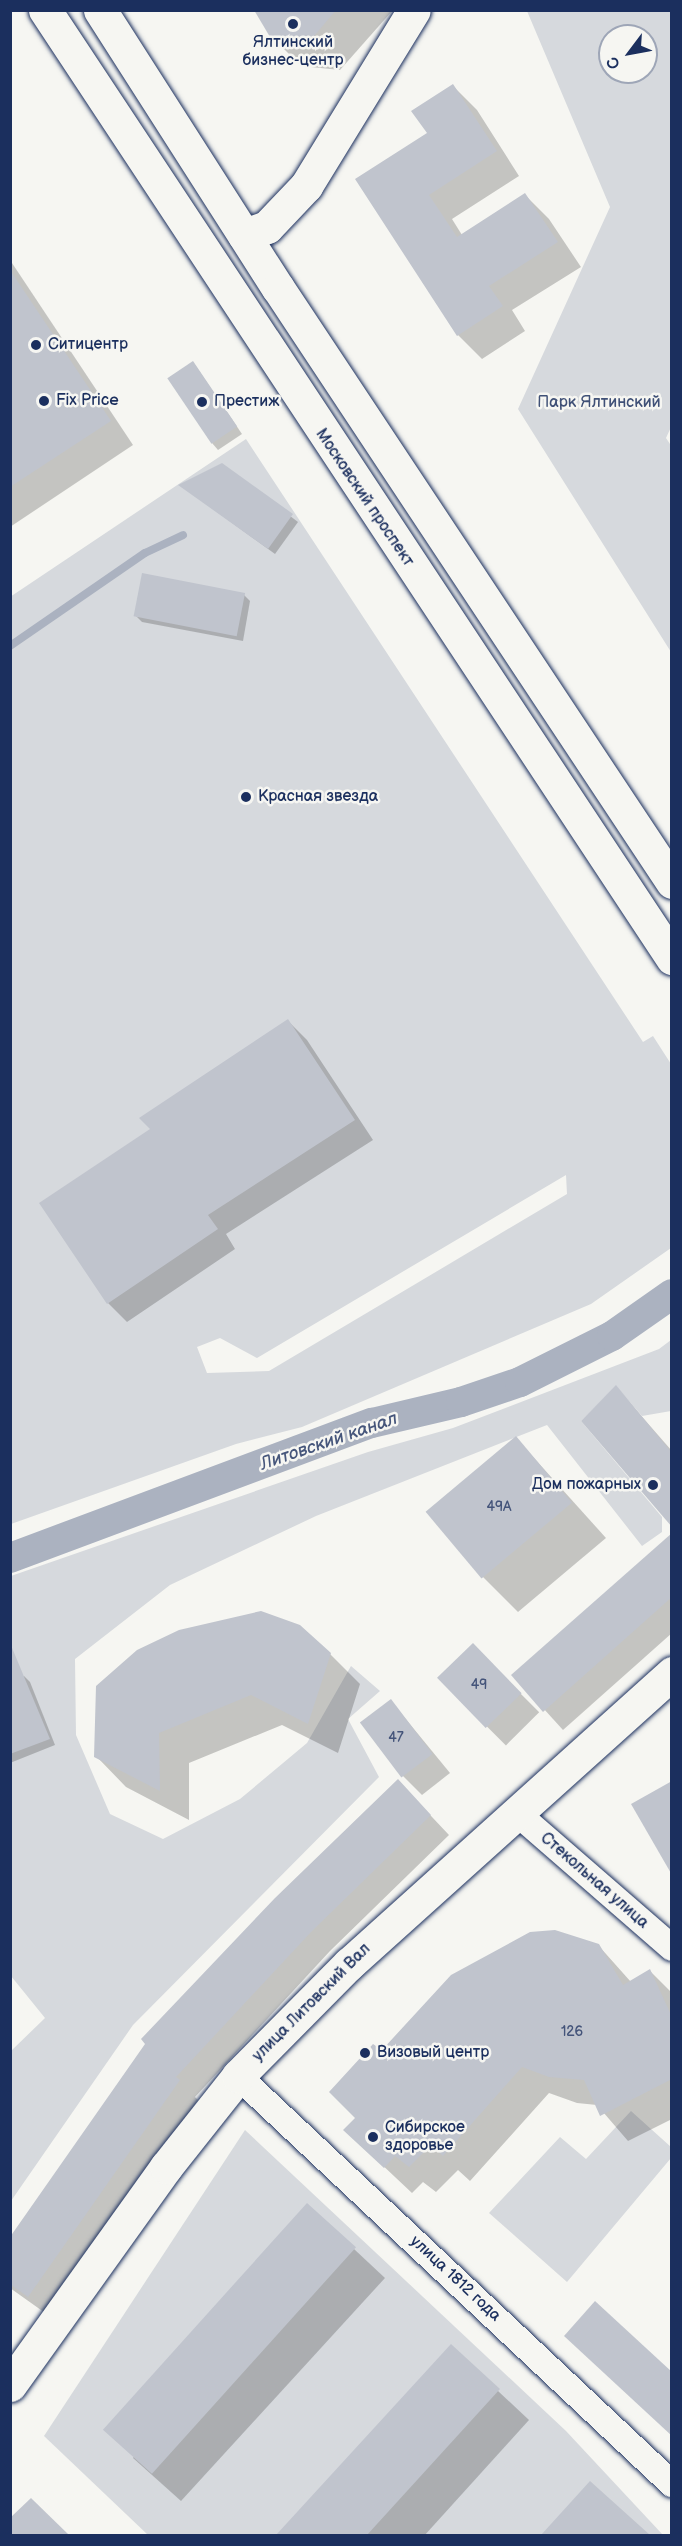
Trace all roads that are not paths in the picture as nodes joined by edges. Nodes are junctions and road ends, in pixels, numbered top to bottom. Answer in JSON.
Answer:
{"nodes":[{"id":1,"x":30,"y":10,"type":"edge"},
{"id":2,"x":100,"y":10,"type":"edge"},
{"id":3,"x":414,"y":10,"type":"edge"},
{"id":4,"x":52,"y":23,"type":"edge"},
{"id":5,"x":244,"y":235,"type":"junction"},
{"id":6,"x":672,"y":882,"type":"edge"},
{"id":7,"x":672,"y":958,"type":"edge"},
{"id":8,"x":672,"y":1673,"type":"edge"},
{"id":9,"x":518,"y":1814,"type":"junction"},
{"id":10,"x":672,"y":1948,"type":"edge"},
{"id":11,"x":238,"y":2076,"type":"junction"},
{"id":12,"x":10,"y":2385,"type":"edge"},
{"id":13,"x":672,"y":2484,"type":"edge"}],
"edges":[{"from":1,"to":4,"type":"street","name":"Московский проспект"},
{"from":2,"to":5,"type":"main road"},
{"from":3,"to":5,"type":"main road"},
{"from":4,"to":7,"type":"main road","name":"Московский проспект"},
{"from":5,"to":6,"type":"main road"},
{"from":8,"to":9,"type":"main road","name":"улица Литовский Вал"},
{"from":9,"to":10,"type":"street","name":"Стекольная улица"},
{"from":9,"to":11,"type":"main road","name":"улица Литовский Вал"},
{"from":11,"to":12,"type":"main road","name":"улица Литовский Вал"},
{"from":11,"to":13,"type":"street","name":"улица 1812 года"}]}
